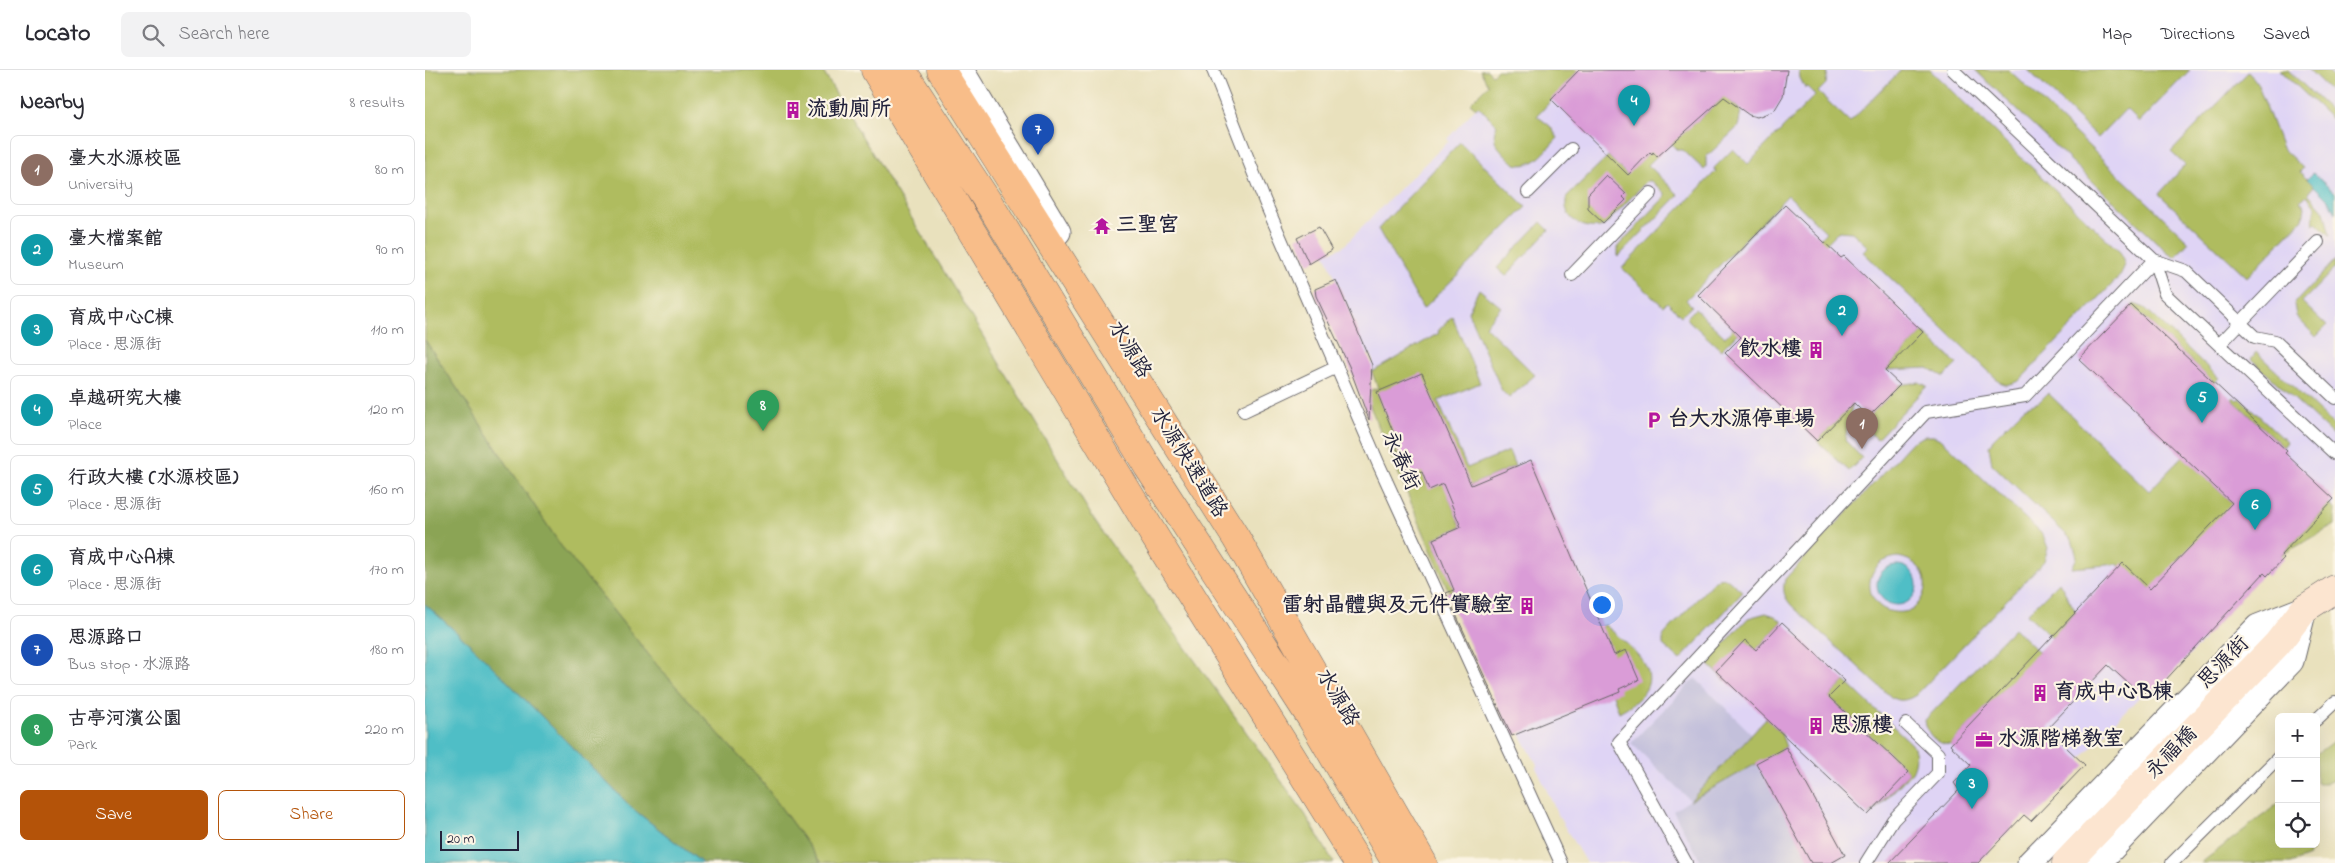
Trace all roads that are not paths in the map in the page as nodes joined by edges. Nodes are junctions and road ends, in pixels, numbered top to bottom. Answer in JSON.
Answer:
{"nodes":[{"id":1,"x":875,"y":70,"type":"edge"},
{"id":2,"x":902,"y":70,"type":"edge"},
{"id":3,"x":941,"y":70,"type":"edge"},
{"id":4,"x":961,"y":70,"type":"edge"},
{"id":5,"x":1213,"y":70,"type":"edge"},
{"id":6,"x":1953,"y":70,"type":"edge"},
{"id":7,"x":1571,"y":149,"type":"dead end"},
{"id":8,"x":1528,"y":192,"type":"dead end"},
{"id":9,"x":1651,"y":193,"type":"dead end"},
{"id":10,"x":2318,"y":242,"type":"dead end"},
{"id":11,"x":2154,"y":260,"type":"junction"},
{"id":12,"x":1572,"y":275,"type":"dead end"},
{"id":13,"x":2241,"y":323,"type":"junction"},
{"id":14,"x":2219,"y":346,"type":"junction"},
{"id":15,"x":1337,"y":367,"type":"junction"},
{"id":16,"x":2335,"y":398,"type":"edge"},
{"id":17,"x":1244,"y":411,"type":"dead end"},
{"id":18,"x":2335,"y":454,"type":"edge"},
{"id":19,"x":2334,"y":587,"type":"edge"},
{"id":20,"x":2303,"y":609,"type":"junction"},
{"id":21,"x":2277,"y":644,"type":"joint"},
{"id":22,"x":2335,"y":702,"type":"edge"},
{"id":23,"x":2320,"y":716,"type":"edge"},
{"id":24,"x":1906,"y":724,"type":"dead end"},
{"id":25,"x":2278,"y":758,"type":"edge"},
{"id":26,"x":1358,"y":863,"type":"edge"},
{"id":27,"x":1396,"y":863,"type":"edge"},
{"id":28,"x":1423,"y":863,"type":"edge"},
{"id":29,"x":1434,"y":863,"type":"edge"},
{"id":30,"x":1561,"y":863,"type":"edge"},
{"id":31,"x":1686,"y":863,"type":"edge"},
{"id":32,"x":1866,"y":863,"type":"edge"},
{"id":33,"x":2030,"y":863,"type":"edge"},
{"id":34,"x":2066,"y":863,"type":"edge"},
{"id":35,"x":2098,"y":863,"type":"edge"},
{"id":36,"x":2172,"y":863,"type":"edge"}],
"edges":[{"from":1,"to":26,"type":"highway"},
{"from":2,"to":27,"type":"highway"},
{"from":3,"to":28,"type":"highway","name":"水源快速道路"},
{"from":4,"to":29,"type":"street","name":"水源路"},
{"from":5,"to":15,"type":"lane","name":"永春街"},
{"from":6,"to":11,"type":"lane"},
{"from":7,"to":8,"type":"lane"},
{"from":9,"to":12,"type":"lane"},
{"from":10,"to":13,"type":"lane"},
{"from":11,"to":13,"type":"lane"},
{"from":11,"to":14,"type":"lane"},
{"from":11,"to":31,"type":"lane"},
{"from":13,"to":14,"type":"lane"},
{"from":13,"to":16,"type":"lane"},
{"from":14,"to":18,"type":"lane"},
{"from":15,"to":17,"type":"lane"},
{"from":15,"to":30,"type":"lane","name":"永春街"},
{"from":19,"to":20,"type":"street","name":"思源街"},
{"from":20,"to":21,"type":"street","name":"思源街"},
{"from":20,"to":33,"type":"street","name":"思源街"},
{"from":20,"to":35,"type":"street"},
{"from":21,"to":34,"type":"street","name":"永福橋"},
{"from":22,"to":23,"type":"lane"},
{"from":24,"to":32,"type":"lane"},
{"from":25,"to":36,"type":"lane"}]}
